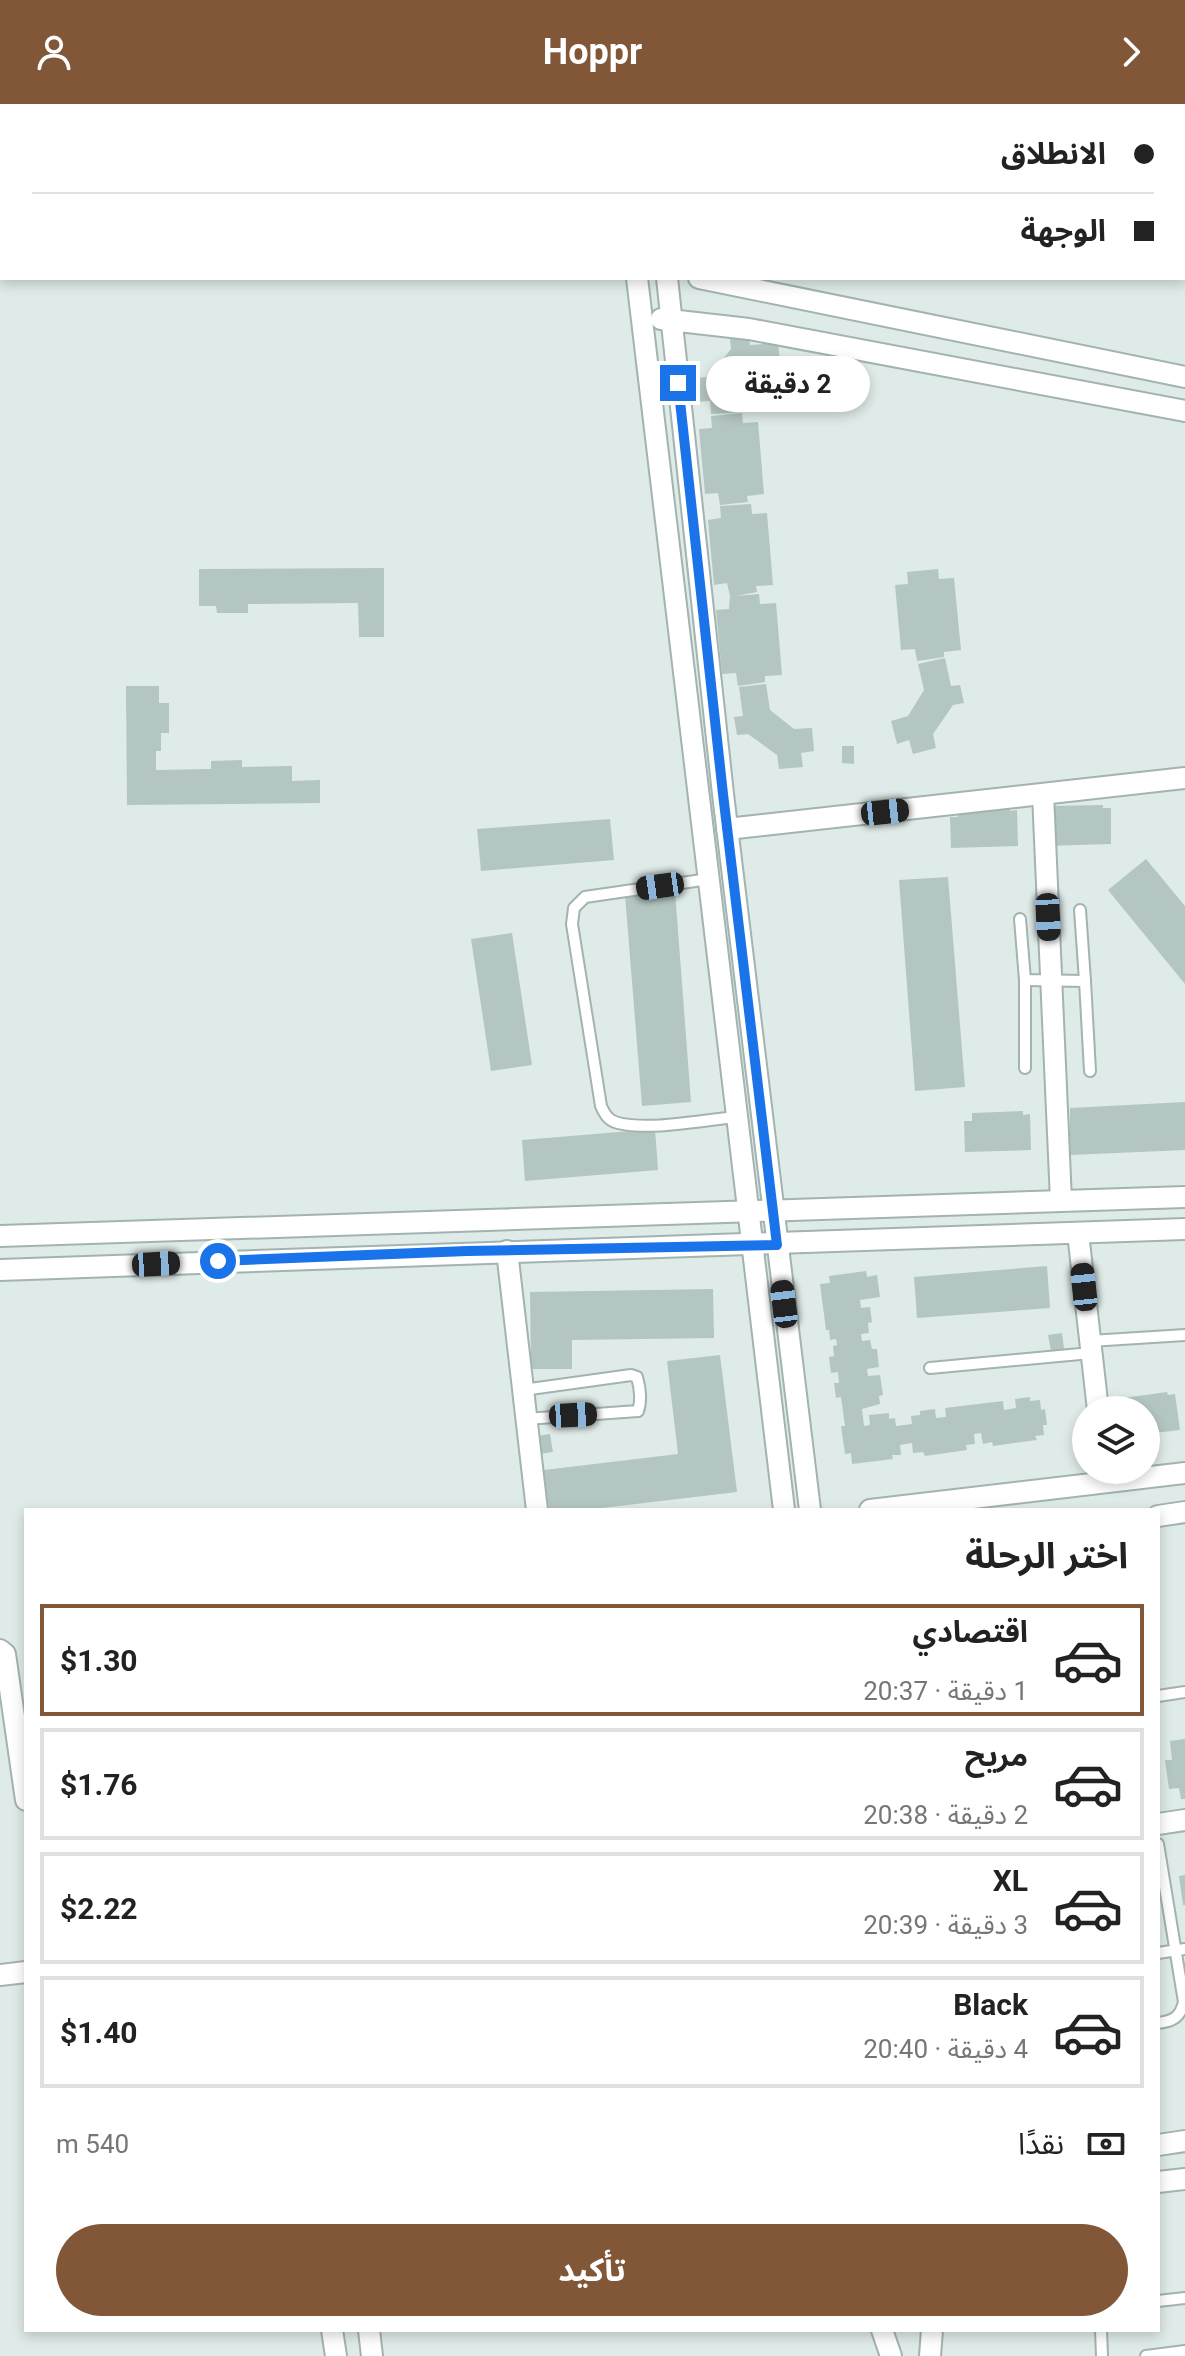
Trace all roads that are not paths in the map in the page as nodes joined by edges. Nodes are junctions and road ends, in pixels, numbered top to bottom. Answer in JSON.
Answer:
{"nodes":[{"id":1,"x":637,"y":280,"type":"edge"},
{"id":2,"x":667,"y":280,"type":"edge"},
{"id":3,"x":709,"y":280,"type":"edge"},
{"id":4,"x":642,"y":316,"type":"junction"},
{"id":5,"x":671,"y":320,"type":"junction"},
{"id":6,"x":1185,"y":377,"type":"edge"},
{"id":7,"x":1185,"y":411,"type":"edge"},
{"id":8,"x":1185,"y":778,"type":"edge"},
{"id":9,"x":1043,"y":794,"type":"junction"},
{"id":10,"x":727,"y":829,"type":"junction"},
{"id":11,"x":709,"y":879,"type":"junction"},
{"id":12,"x":1080,"y":910,"type":"dead end"},
{"id":13,"x":1020,"y":919,"type":"dead end"},
{"id":14,"x":1051,"y":979,"type":"junction"},
{"id":15,"x":1025,"y":980,"type":"junction"},
{"id":16,"x":1085,"y":981,"type":"junction"},
{"id":17,"x":1025,"y":1068,"type":"dead end"},
{"id":18,"x":1090,"y":1071,"type":"dead end"},
{"id":19,"x":737,"y":1117,"type":"junction"},
{"id":20,"x":1185,"y":1197,"type":"edge"},
{"id":21,"x":1061,"y":1201,"type":"junction"},
{"id":22,"x":773,"y":1212,"type":"junction"},
{"id":23,"x":749,"y":1213,"type":"junction"},
{"id":24,"x":1185,"y":1229,"type":"edge"},
{"id":25,"x":1078,"y":1233,"type":"junction"},
{"id":26,"x":0,"y":1236,"type":"edge"},
{"id":27,"x":777,"y":1245,"type":"junction"},
{"id":28,"x":753,"y":1246,"type":"junction"},
{"id":29,"x":507,"y":1251,"type":"junction"},
{"id":30,"x":0,"y":1270,"type":"edge"},
{"id":31,"x":1185,"y":1335,"type":"edge"},
{"id":32,"x":1090,"y":1347,"type":"junction"},
{"id":33,"x":930,"y":1368,"type":"dead end"},
{"id":34,"x":523,"y":1390,"type":"junction"},
{"id":35,"x":1096,"y":1396,"type":"edge"},
{"id":36,"x":526,"y":1419,"type":"junction"},
{"id":37,"x":1185,"y":1473,"type":"edge"},
{"id":38,"x":1160,"y":1474,"type":"edge"},
{"id":39,"x":1072,"y":1480,"type":"edge"},
{"id":40,"x":537,"y":1508,"type":"edge"},
{"id":41,"x":784,"y":1508,"type":"edge"},
{"id":42,"x":810,"y":1508,"type":"edge"},
{"id":43,"x":883,"y":1508,"type":"edge"},
{"id":44,"x":1185,"y":1512,"type":"edge"},
{"id":45,"x":1160,"y":1516,"type":"edge"},
{"id":46,"x":0,"y":1650,"type":"edge"},
{"id":47,"x":1185,"y":1692,"type":"edge"},
{"id":48,"x":1160,"y":1696,"type":"edge"},
{"id":49,"x":24,"y":1786,"type":"edge"},
{"id":50,"x":1185,"y":1820,"type":"edge"},
{"id":51,"x":1160,"y":1824,"type":"edge"},
{"id":52,"x":1160,"y":1854,"type":"edge"},
{"id":53,"x":1180,"y":1950,"type":"edge"},
{"id":54,"x":1160,"y":1953,"type":"edge"},
{"id":55,"x":24,"y":1972,"type":"edge"},
{"id":56,"x":0,"y":1975,"type":"edge"},
{"id":57,"x":1160,"y":2023,"type":"edge"},
{"id":58,"x":1185,"y":2141,"type":"edge"},
{"id":59,"x":1160,"y":2145,"type":"edge"},
{"id":60,"x":1185,"y":2179,"type":"edge"},
{"id":61,"x":1160,"y":2182,"type":"edge"},
{"id":62,"x":1185,"y":2298,"type":"edge"},
{"id":63,"x":1160,"y":2301,"type":"edge"},
{"id":64,"x":332,"y":2332,"type":"edge"},
{"id":65,"x":369,"y":2332,"type":"edge"},
{"id":66,"x":883,"y":2332,"type":"edge"},
{"id":67,"x":932,"y":2332,"type":"edge"},
{"id":68,"x":1101,"y":2332,"type":"edge"},
{"id":69,"x":1185,"y":2351,"type":"edge"},
{"id":70,"x":336,"y":2356,"type":"edge"},
{"id":71,"x":372,"y":2356,"type":"edge"},
{"id":72,"x":891,"y":2356,"type":"edge"},
{"id":73,"x":930,"y":2356,"type":"edge"},
{"id":74,"x":1102,"y":2356,"type":"edge"},
{"id":75,"x":1146,"y":2356,"type":"edge"}],
"edges":[{"from":1,"to":4,"type":"street"},
{"from":2,"to":5,"type":"street"},
{"from":3,"to":6,"type":"street"},
{"from":4,"to":5,"type":"street"},
{"from":4,"to":11,"type":"street"},
{"from":5,"to":7,"type":"street"},
{"from":5,"to":10,"type":"street"},
{"from":8,"to":9,"type":"street"},
{"from":9,"to":10,"type":"street"},
{"from":9,"to":14,"type":"street"},
{"from":10,"to":22,"type":"street"},
{"from":11,"to":19,"type":"street"},
{"from":11,"to":19,"type":"lane"},
{"from":12,"to":16,"type":"lane"},
{"from":13,"to":15,"type":"lane"},
{"from":14,"to":15,"type":"lane"},
{"from":14,"to":16,"type":"lane"},
{"from":14,"to":21,"type":"street"},
{"from":15,"to":17,"type":"lane"},
{"from":16,"to":18,"type":"lane"},
{"from":19,"to":23,"type":"street"},
{"from":20,"to":21,"type":"street"},
{"from":21,"to":22,"type":"street"},
{"from":22,"to":23,"type":"street"},
{"from":22,"to":27,"type":"street"},
{"from":23,"to":26,"type":"street"},
{"from":23,"to":28,"type":"street"},
{"from":24,"to":25,"type":"street"},
{"from":25,"to":27,"type":"street"},
{"from":25,"to":32,"type":"street"},
{"from":27,"to":28,"type":"street"},
{"from":27,"to":42,"type":"street"},
{"from":28,"to":29,"type":"street"},
{"from":28,"to":41,"type":"street"},
{"from":29,"to":30,"type":"street"},
{"from":29,"to":34,"type":"street"},
{"from":31,"to":32,"type":"lane"},
{"from":32,"to":33,"type":"lane"},
{"from":32,"to":35,"type":"street"},
{"from":34,"to":36,"type":"street"},
{"from":34,"to":36,"type":"lane"},
{"from":36,"to":40,"type":"street"},
{"from":37,"to":38,"type":"street"},
{"from":39,"to":43,"type":"street"},
{"from":44,"to":45,"type":"street"},
{"from":46,"to":49,"type":"street"},
{"from":47,"to":48,"type":"lane"},
{"from":50,"to":51,"type":"street"},
{"from":52,"to":53,"type":"lane"},
{"from":53,"to":54,"type":"lane"},
{"from":53,"to":57,"type":"lane"},
{"from":55,"to":56,"type":"street"},
{"from":58,"to":59,"type":"street"},
{"from":60,"to":61,"type":"street"},
{"from":62,"to":63,"type":"lane"},
{"from":64,"to":70,"type":"street"},
{"from":65,"to":71,"type":"street"},
{"from":66,"to":72,"type":"street"},
{"from":67,"to":73,"type":"street"},
{"from":68,"to":74,"type":"lane"},
{"from":69,"to":75,"type":"lane"}]}
